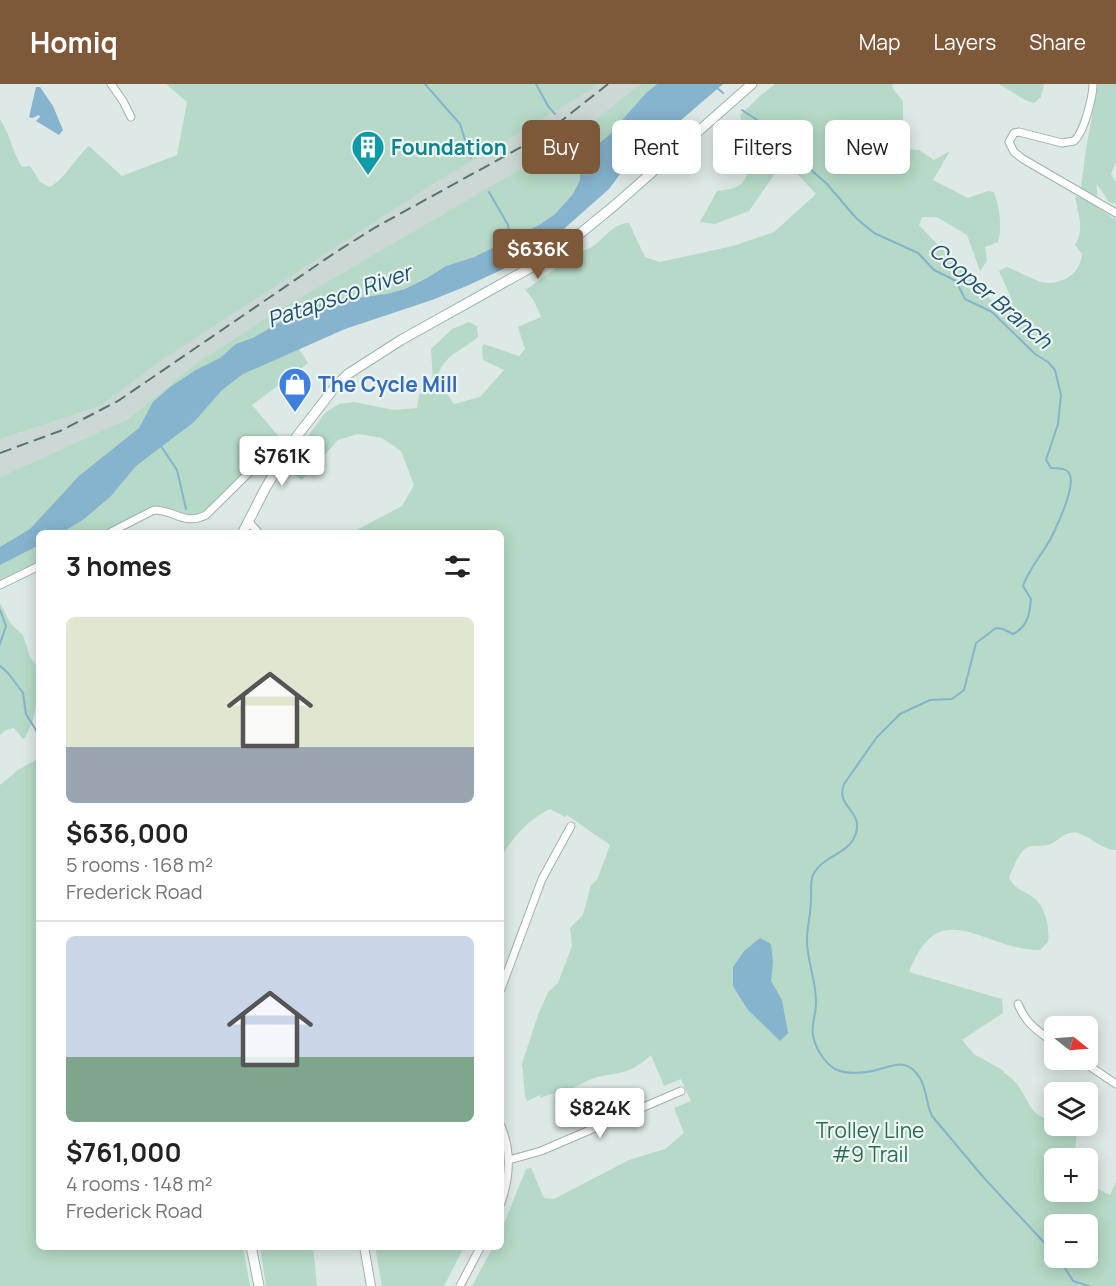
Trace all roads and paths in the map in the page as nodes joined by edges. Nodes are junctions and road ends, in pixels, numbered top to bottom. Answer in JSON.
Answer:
{"nodes":[{"id":1,"x":111,"y":84,"type":"edge"},
{"id":2,"x":752,"y":84,"type":"edge"},
{"id":3,"x":1093,"y":84,"type":"edge"},
{"id":4,"x":131,"y":117,"type":"dead end"},
{"id":5,"x":1116,"y":213,"type":"edge"},
{"id":6,"x":294,"y":440,"type":"junction"},
{"id":7,"x":248,"y":521,"type":"junction"},
{"id":8,"x":115,"y":530,"type":"edge"},
{"id":9,"x":244,"y":530,"type":"edge"},
{"id":10,"x":256,"y":530,"type":"edge"},
{"id":11,"x":36,"y":567,"type":"edge"},
{"id":12,"x":0,"y":585,"type":"edge"},
{"id":13,"x":571,"y":826,"type":"dead end"},
{"id":14,"x":504,"y":981,"type":"edge"},
{"id":15,"x":1018,"y":1004,"type":"dead end"},
{"id":16,"x":1044,"y":1036,"type":"edge"},
{"id":17,"x":1095,"y":1070,"type":"edge"},
{"id":18,"x":1116,"y":1084,"type":"edge"},
{"id":19,"x":681,"y":1091,"type":"dead end"},
{"id":20,"x":504,"y":1139,"type":"edge"},
{"id":21,"x":509,"y":1160,"type":"junction"},
{"id":22,"x":504,"y":1192,"type":"edge"},
{"id":23,"x":252,"y":1250,"type":"edge"},
{"id":24,"x":365,"y":1250,"type":"edge"},
{"id":25,"x":479,"y":1250,"type":"edge"},
{"id":26,"x":259,"y":1286,"type":"edge"},
{"id":27,"x":371,"y":1286,"type":"edge"},
{"id":28,"x":460,"y":1286,"type":"edge"}],
"edges":[{"from":1,"to":4,"type":"street"},
{"from":2,"to":6,"type":"main road"},
{"from":3,"to":5,"type":"street"},
{"from":6,"to":7,"type":"main road"},
{"from":6,"to":8,"type":"street"},
{"from":7,"to":9,"type":"main road"},
{"from":7,"to":10,"type":"street"},
{"from":11,"to":12,"type":"street"},
{"from":13,"to":14,"type":"street"},
{"from":15,"to":16,"type":"street"},
{"from":17,"to":18,"type":"street"},
{"from":19,"to":21,"type":"street"},
{"from":20,"to":21,"type":"street"},
{"from":21,"to":22,"type":"street"},
{"from":23,"to":26,"type":"main road"},
{"from":24,"to":27,"type":"street"},
{"from":25,"to":28,"type":"street"}]}
